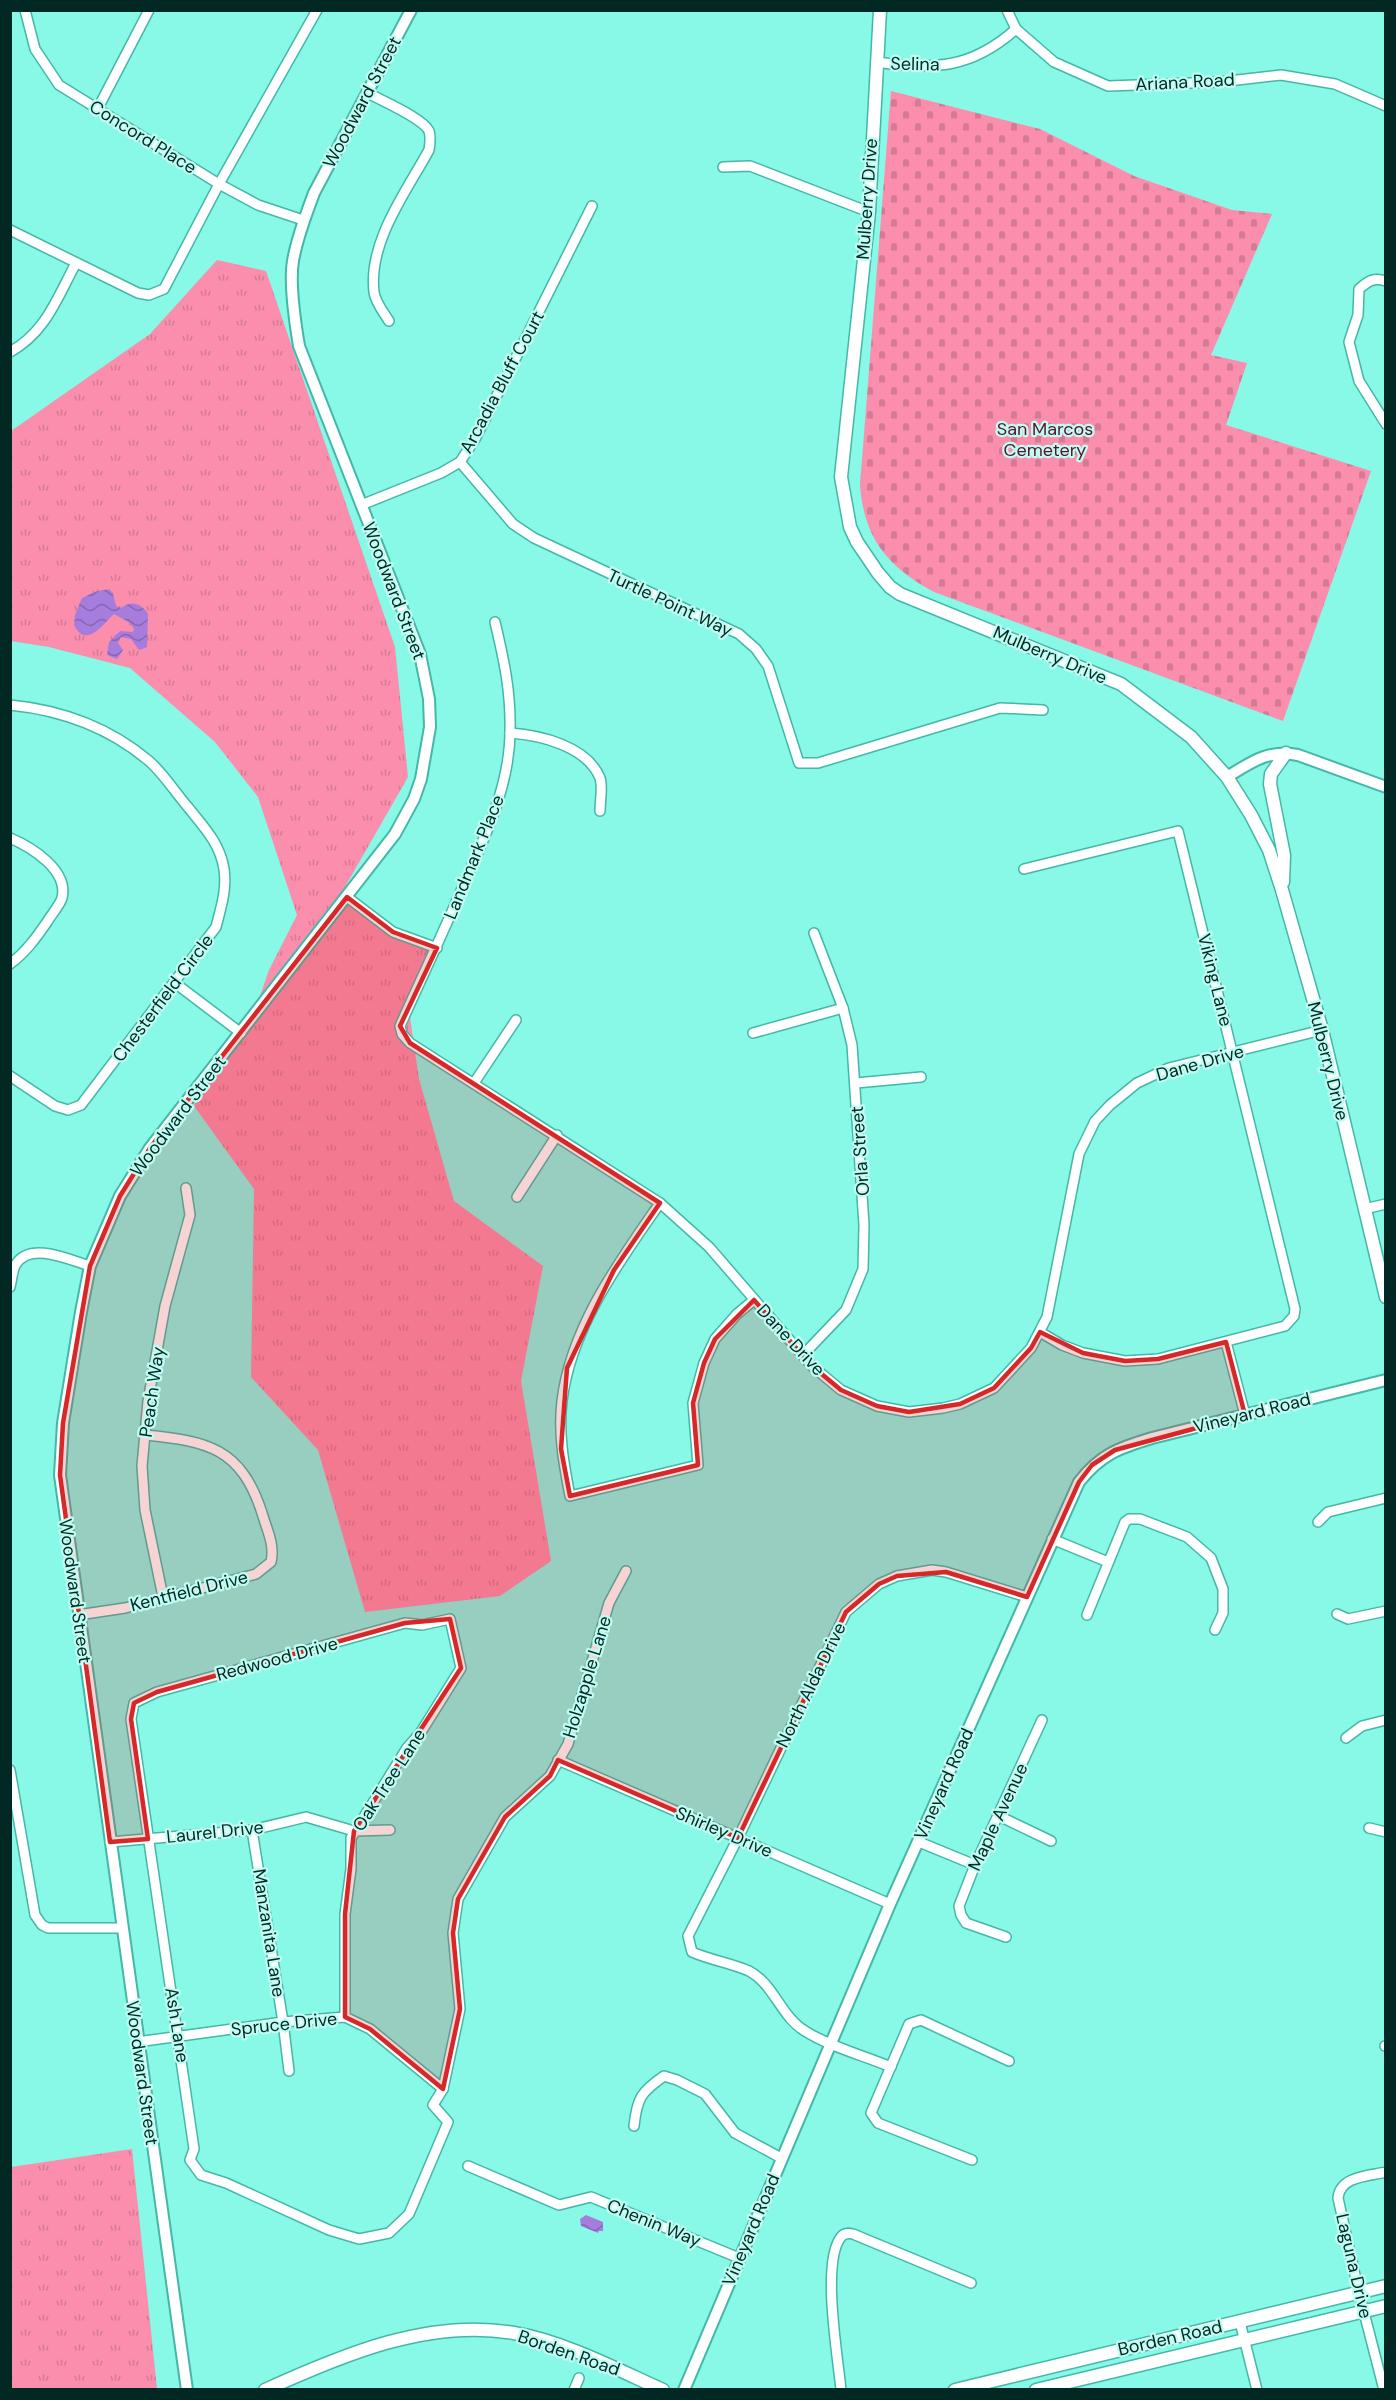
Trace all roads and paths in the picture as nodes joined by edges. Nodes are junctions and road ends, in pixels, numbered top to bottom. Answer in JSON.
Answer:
{"nodes":[{"id":1,"x":25,"y":10,"type":"edge"},
{"id":2,"x":149,"y":10,"type":"edge"},
{"id":3,"x":317,"y":10,"type":"edge"},
{"id":4,"x":411,"y":10,"type":"edge"},
{"id":5,"x":880,"y":10,"type":"edge"},
{"id":6,"x":1008,"y":10,"type":"edge"},
{"id":7,"x":1016,"y":29,"type":"junction"},
{"id":8,"x":876,"y":62,"type":"junction"},
{"id":9,"x":368,"y":93,"type":"junction"},
{"id":10,"x":1386,"y":106,"type":"edge"},
{"id":11,"x":97,"y":110,"type":"junction"},
{"id":12,"x":723,"y":167,"type":"dead end"},
{"id":13,"x":219,"y":184,"type":"junction"},
{"id":14,"x":591,"y":206,"type":"dead end"},
{"id":15,"x":869,"y":212,"type":"junction"},
{"id":16,"x":303,"y":220,"type":"junction"},
{"id":17,"x":10,"y":230,"type":"edge"},
{"id":18,"x":76,"y":263,"type":"junction"},
{"id":19,"x":1386,"y":281,"type":"edge"},
{"id":20,"x":389,"y":321,"type":"dead end"},
{"id":21,"x":10,"y":352,"type":"edge"},
{"id":22,"x":1386,"y":424,"type":"edge"},
{"id":23,"x":460,"y":462,"type":"junction"},
{"id":24,"x":361,"y":505,"type":"junction"},
{"id":25,"x":495,"y":622,"type":"dead end"},
{"id":26,"x":10,"y":705,"type":"edge"},
{"id":27,"x":1043,"y":710,"type":"dead end"},
{"id":28,"x":510,"y":733,"type":"junction"},
{"id":29,"x":1286,"y":753,"type":"junction"},
{"id":30,"x":1227,"y":777,"type":"junction"},
{"id":31,"x":1386,"y":787,"type":"edge"},
{"id":32,"x":600,"y":811,"type":"dead end"},
{"id":33,"x":10,"y":838,"type":"edge"},
{"id":34,"x":1024,"y":869,"type":"dead end"},
{"id":35,"x":1282,"y":890,"type":"junction"},
{"id":36,"x":347,"y":897,"type":"junction"},
{"id":37,"x":814,"y":933,"type":"dead end"},
{"id":38,"x":437,"y":948,"type":"junction"},
{"id":39,"x":10,"y":964,"type":"edge"},
{"id":40,"x":175,"y":984,"type":"junction"},
{"id":41,"x":843,"y":1008,"type":"junction"},
{"id":42,"x":516,"y":1020,"type":"dead end"},
{"id":43,"x":1322,"y":1030,"type":"junction"},
{"id":44,"x":241,"y":1033,"type":"junction"},
{"id":45,"x":753,"y":1033,"type":"dead end"},
{"id":46,"x":1233,"y":1053,"type":"junction"},
{"id":47,"x":10,"y":1076,"type":"edge"},
{"id":48,"x":921,"y":1077,"type":"dead end"},
{"id":49,"x":474,"y":1083,"type":"junction"},
{"id":50,"x":855,"y":1083,"type":"junction"},
{"id":51,"x":557,"y":1135,"type":"junction"},
{"id":52,"x":186,"y":1188,"type":"dead end"},
{"id":53,"x":517,"y":1197,"type":"dead end"},
{"id":54,"x":660,"y":1203,"type":"junction"},
{"id":55,"x":1386,"y":1204,"type":"edge"},
{"id":56,"x":1364,"y":1209,"type":"junction"},
{"id":57,"x":90,"y":1266,"type":"junction"},
{"id":58,"x":10,"y":1287,"type":"edge"},
{"id":59,"x":1386,"y":1297,"type":"edge"},
{"id":60,"x":754,"y":1300,"type":"junction"},
{"id":61,"x":1040,"y":1332,"type":"junction"},
{"id":62,"x":1226,"y":1341,"type":"junction"},
{"id":63,"x":803,"y":1355,"type":"junction"},
{"id":64,"x":1386,"y":1380,"type":"edge"},
{"id":65,"x":1245,"y":1415,"type":"junction"},
{"id":66,"x":145,"y":1435,"type":"junction"},
{"id":67,"x":1386,"y":1498,"type":"edge"},
{"id":68,"x":1318,"y":1522,"type":"dead end"},
{"id":69,"x":1052,"y":1539,"type":"junction"},
{"id":70,"x":1108,"y":1562,"type":"junction"},
{"id":71,"x":626,"y":1571,"type":"dead end"},
{"id":72,"x":1028,"y":1597,"type":"junction"},
{"id":73,"x":163,"y":1598,"type":"junction"},
{"id":74,"x":1386,"y":1611,"type":"edge"},
{"id":75,"x":1337,"y":1614,"type":"dead end"},
{"id":76,"x":78,"y":1615,"type":"junction"},
{"id":77,"x":1087,"y":1615,"type":"dead end"},
{"id":78,"x":422,"y":1625,"type":"joint"},
{"id":79,"x":1215,"y":1630,"type":"dead end"},
{"id":80,"x":134,"y":1703,"type":"joint"},
{"id":81,"x":1042,"y":1720,"type":"dead end"},
{"id":82,"x":1386,"y":1720,"type":"edge"},
{"id":83,"x":1346,"y":1738,"type":"dead end"},
{"id":84,"x":558,"y":1760,"type":"junction"},
{"id":85,"x":10,"y":1770,"type":"edge"},
{"id":86,"x":999,"y":1816,"type":"junction"},
{"id":87,"x":1369,"y":1828,"type":"dead end"},
{"id":88,"x":252,"y":1830,"type":"junction"},
{"id":89,"x":390,"y":1830,"type":"dead end"},
{"id":90,"x":354,"y":1831,"type":"junction"},
{"id":91,"x":1386,"y":1833,"type":"edge"},
{"id":92,"x":738,"y":1838,"type":"junction"},
{"id":93,"x":148,"y":1839,"type":"junction"},
{"id":94,"x":1052,"y":1841,"type":"dead end"},
{"id":95,"x":110,"y":1842,"type":"junction"},
{"id":96,"x":919,"y":1842,"type":"junction"},
{"id":97,"x":975,"y":1865,"type":"junction"},
{"id":98,"x":890,"y":1904,"type":"junction"},
{"id":99,"x":123,"y":1928,"type":"junction"},
{"id":100,"x":1006,"y":1936,"type":"dead end"},
{"id":101,"x":345,"y":2017,"type":"junction"},
{"id":102,"x":284,"y":2022,"type":"junction"},
{"id":103,"x":179,"y":2037,"type":"junction"},
{"id":104,"x":137,"y":2042,"type":"junction"},
{"id":105,"x":830,"y":2042,"type":"junction"},
{"id":106,"x":1009,"y":2061,"type":"dead end"},
{"id":107,"x":891,"y":2067,"type":"junction"},
{"id":108,"x":289,"y":2071,"type":"dead end"},
{"id":109,"x":443,"y":2089,"type":"junction"},
{"id":110,"x":634,"y":2126,"type":"dead end"},
{"id":111,"x":781,"y":2158,"type":"junction"},
{"id":112,"x":972,"y":2160,"type":"dead end"},
{"id":113,"x":468,"y":2166,"type":"dead end"},
{"id":114,"x":1386,"y":2172,"type":"edge"},
{"id":115,"x":359,"y":2239,"type":"joint"},
{"id":116,"x":739,"y":2258,"type":"junction"},
{"id":117,"x":970,"y":2283,"type":"dead end"},
{"id":118,"x":1386,"y":2286,"type":"edge"},
{"id":119,"x":1359,"y":2293,"type":"junction"},
{"id":120,"x":1386,"y":2306,"type":"edge"},
{"id":121,"x":1363,"y":2312,"type":"junction"},
{"id":122,"x":1240,"y":2322,"type":"junction"},
{"id":123,"x":1245,"y":2339,"type":"junction"},
{"id":124,"x":579,"y":2378,"type":"dead end"},
{"id":125,"x":1384,"y":2389,"type":"edge"},
{"id":126,"x":187,"y":2390,"type":"edge"},
{"id":127,"x":265,"y":2390,"type":"edge"},
{"id":128,"x":574,"y":2390,"type":"edge"},
{"id":129,"x":663,"y":2390,"type":"edge"},
{"id":130,"x":684,"y":2390,"type":"edge"},
{"id":131,"x":841,"y":2390,"type":"edge"},
{"id":132,"x":955,"y":2390,"type":"edge"},
{"id":133,"x":1036,"y":2390,"type":"edge"},
{"id":134,"x":1257,"y":2390,"type":"edge"}],
"edges":[{"from":1,"to":11,"type":"street","name":"Concord Place"},
{"from":2,"to":11,"type":"street"},
{"from":3,"to":13,"type":"street"},
{"from":4,"to":9,"type":"street","name":"Woodward Street"},
{"from":5,"to":8,"type":"main road","name":"Mulberry Drive"},
{"from":6,"to":7,"type":"street","name":"Ariana Road"},
{"from":7,"to":8,"type":"street","name":"Selina"},
{"from":7,"to":10,"type":"street","name":"Ariana Road"},
{"from":8,"to":15,"type":"main road","name":"Mulberry Drive"},
{"from":9,"to":16,"type":"street","name":"Woodward Street"},
{"from":9,"to":20,"type":"street"},
{"from":11,"to":13,"type":"street","name":"Concord Place"},
{"from":12,"to":15,"type":"street"},
{"from":13,"to":16,"type":"street","name":"Concord Place"},
{"from":13,"to":18,"type":"street"},
{"from":14,"to":23,"type":"street","name":"Arcadia Bluff Court"},
{"from":15,"to":30,"type":"main road","name":"Mulberry Drive"},
{"from":16,"to":24,"type":"street","name":"Woodward Street"},
{"from":17,"to":18,"type":"street"},
{"from":18,"to":21,"type":"street"},
{"from":19,"to":22,"type":"street"},
{"from":23,"to":24,"type":"street","name":"Arcadia Bluff Court"},
{"from":23,"to":27,"type":"street","name":"Turtle Point Way"},
{"from":24,"to":36,"type":"street","name":"Woodward Street"},
{"from":25,"to":28,"type":"street","name":"Landmark Place"},
{"from":26,"to":40,"type":"street","name":"Chesterfield Circle"},
{"from":28,"to":32,"type":"street"},
{"from":28,"to":38,"type":"street","name":"Landmark Place"},
{"from":29,"to":30,"type":"street"},
{"from":29,"to":31,"type":"street"},
{"from":29,"to":35,"type":"main road"},
{"from":30,"to":35,"type":"main road","name":"Mulberry Drive"},
{"from":33,"to":39,"type":"street"},
{"from":34,"to":46,"type":"street","name":"Viking Lane"},
{"from":35,"to":43,"type":"main road","name":"Mulberry Drive"},
{"from":36,"to":38,"type":"street"},
{"from":36,"to":44,"type":"street","name":"Woodward Street"},
{"from":37,"to":41,"type":"street","name":"Orla Street"},
{"from":38,"to":49,"type":"street","name":"Dane Drive"},
{"from":40,"to":44,"type":"street"},
{"from":40,"to":47,"type":"street","name":"Chesterfield Circle"},
{"from":41,"to":45,"type":"street"},
{"from":41,"to":50,"type":"street","name":"Orla Street"},
{"from":42,"to":49,"type":"street"},
{"from":43,"to":46,"type":"street","name":"Dane Drive"},
{"from":43,"to":56,"type":"main road","name":"Mulberry Drive"},
{"from":44,"to":57,"type":"street","name":"Woodward Street"},
{"from":46,"to":61,"type":"street","name":"Dane Drive"},
{"from":46,"to":62,"type":"street","name":"Viking Lane"},
{"from":48,"to":50,"type":"street"},
{"from":49,"to":51,"type":"street","name":"Dane Drive"},
{"from":50,"to":63,"type":"street","name":"Orla Street"},
{"from":51,"to":53,"type":"street"},
{"from":51,"to":54,"type":"street","name":"Dane Drive"},
{"from":52,"to":66,"type":"street","name":"Peach Way"},
{"from":54,"to":60,"type":"street","name":"Dane Drive"},
{"from":54,"to":60,"type":"street"},
{"from":55,"to":56,"type":"street"},
{"from":56,"to":59,"type":"main road","name":"Mulberry Drive"},
{"from":57,"to":58,"type":"street"},
{"from":57,"to":76,"type":"street","name":"Woodward Street"},
{"from":60,"to":63,"type":"street","name":"Dane Drive"},
{"from":61,"to":62,"type":"street","name":"Viking Lane"},
{"from":61,"to":63,"type":"street","name":"Dane Drive"},
{"from":62,"to":65,"type":"street"},
{"from":64,"to":65,"type":"street","name":"Vineyard Road"},
{"from":65,"to":69,"type":"street","name":"Vineyard Road"},
{"from":66,"to":73,"type":"street","name":"Peach Way"},
{"from":66,"to":73,"type":"street","name":"Kentfield Drive"},
{"from":67,"to":68,"type":"street"},
{"from":69,"to":70,"type":"street"},
{"from":69,"to":72,"type":"street","name":"Vineyard Road"},
{"from":70,"to":77,"type":"street"},
{"from":70,"to":79,"type":"street"},
{"from":71,"to":84,"type":"street","name":"Holzapple Lane"},
{"from":72,"to":92,"type":"street","name":"North Alda Drive"},
{"from":72,"to":96,"type":"street","name":"Vineyard Road"},
{"from":73,"to":76,"type":"street","name":"Kentfield Drive"},
{"from":74,"to":75,"type":"street"},
{"from":76,"to":95,"type":"street","name":"Woodward Street"},
{"from":78,"to":80,"type":"street","name":"Redwood Drive"},
{"from":78,"to":90,"type":"street","name":"Oak Tree Lane"},
{"from":80,"to":93,"type":"street","name":"Ash Lane"},
{"from":81,"to":86,"type":"street","name":"Maple Avenue"},
{"from":82,"to":83,"type":"street"},
{"from":84,"to":92,"type":"street","name":"Shirley Drive"},
{"from":84,"to":109,"type":"street","name":"Holzapple Lane"},
{"from":85,"to":99,"type":"street"},
{"from":86,"to":94,"type":"street"},
{"from":86,"to":97,"type":"street","name":"Maple Avenue"},
{"from":87,"to":91,"type":"street"},
{"from":88,"to":90,"type":"street","name":"Laurel Drive"},
{"from":88,"to":93,"type":"street","name":"Laurel Drive"},
{"from":88,"to":102,"type":"street","name":"Manzanita Lane"},
{"from":89,"to":90,"type":"street","name":"Laurel Drive"},
{"from":90,"to":101,"type":"street","name":"Oak Tree Lane"},
{"from":92,"to":98,"type":"street","name":"Shirley Drive"},
{"from":92,"to":105,"type":"street","name":"North Alda Drive"},
{"from":93,"to":95,"type":"street","name":"Laurel Drive"},
{"from":93,"to":103,"type":"street","name":"Ash Lane"},
{"from":95,"to":99,"type":"street","name":"Woodward Street"},
{"from":96,"to":97,"type":"street"},
{"from":96,"to":98,"type":"street","name":"Vineyard Road"},
{"from":97,"to":100,"type":"street","name":"Maple Avenue"},
{"from":98,"to":105,"type":"street","name":"Vineyard Road"},
{"from":99,"to":104,"type":"street","name":"Woodward Street"},
{"from":101,"to":102,"type":"street","name":"Spruce Drive"},
{"from":101,"to":109,"type":"street","name":"Spruce Drive"},
{"from":102,"to":103,"type":"street","name":"Spruce Drive"},
{"from":102,"to":108,"type":"street","name":"Manzanita Lane"},
{"from":103,"to":104,"type":"street","name":"Spruce Drive"},
{"from":103,"to":115,"type":"street","name":"Ash Lane"},
{"from":104,"to":126,"type":"street","name":"Woodward Street"},
{"from":105,"to":107,"type":"street"},
{"from":105,"to":111,"type":"street","name":"Vineyard Road"},
{"from":106,"to":107,"type":"street"},
{"from":107,"to":112,"type":"street"},
{"from":109,"to":115,"type":"street","name":"Holzapple Lane"},
{"from":110,"to":111,"type":"street"},
{"from":111,"to":116,"type":"street","name":"Vineyard Road"},
{"from":113,"to":116,"type":"street","name":"Chenin Way"},
{"from":114,"to":119,"type":"street","name":"Laguna Drive"},
{"from":116,"to":130,"type":"street","name":"Vineyard Road"},
{"from":117,"to":131,"type":"street"},
{"from":118,"to":119,"type":"main road","name":"Borden Road"},
{"from":119,"to":121,"type":"street","name":"Laguna Drive"},
{"from":119,"to":122,"type":"main road","name":"Borden Road"},
{"from":120,"to":121,"type":"main road","name":"Borden Road"},
{"from":121,"to":123,"type":"main road","name":"Borden Road"},
{"from":121,"to":125,"type":"street","name":"Laguna Drive"},
{"from":122,"to":123,"type":"street"},
{"from":122,"to":132,"type":"main road","name":"Borden Road"},
{"from":123,"to":133,"type":"main road","name":"Borden Road"},
{"from":123,"to":134,"type":"street"},
{"from":124,"to":128,"type":"street"},
{"from":127,"to":129,"type":"main road","name":"Borden Road"}]}
